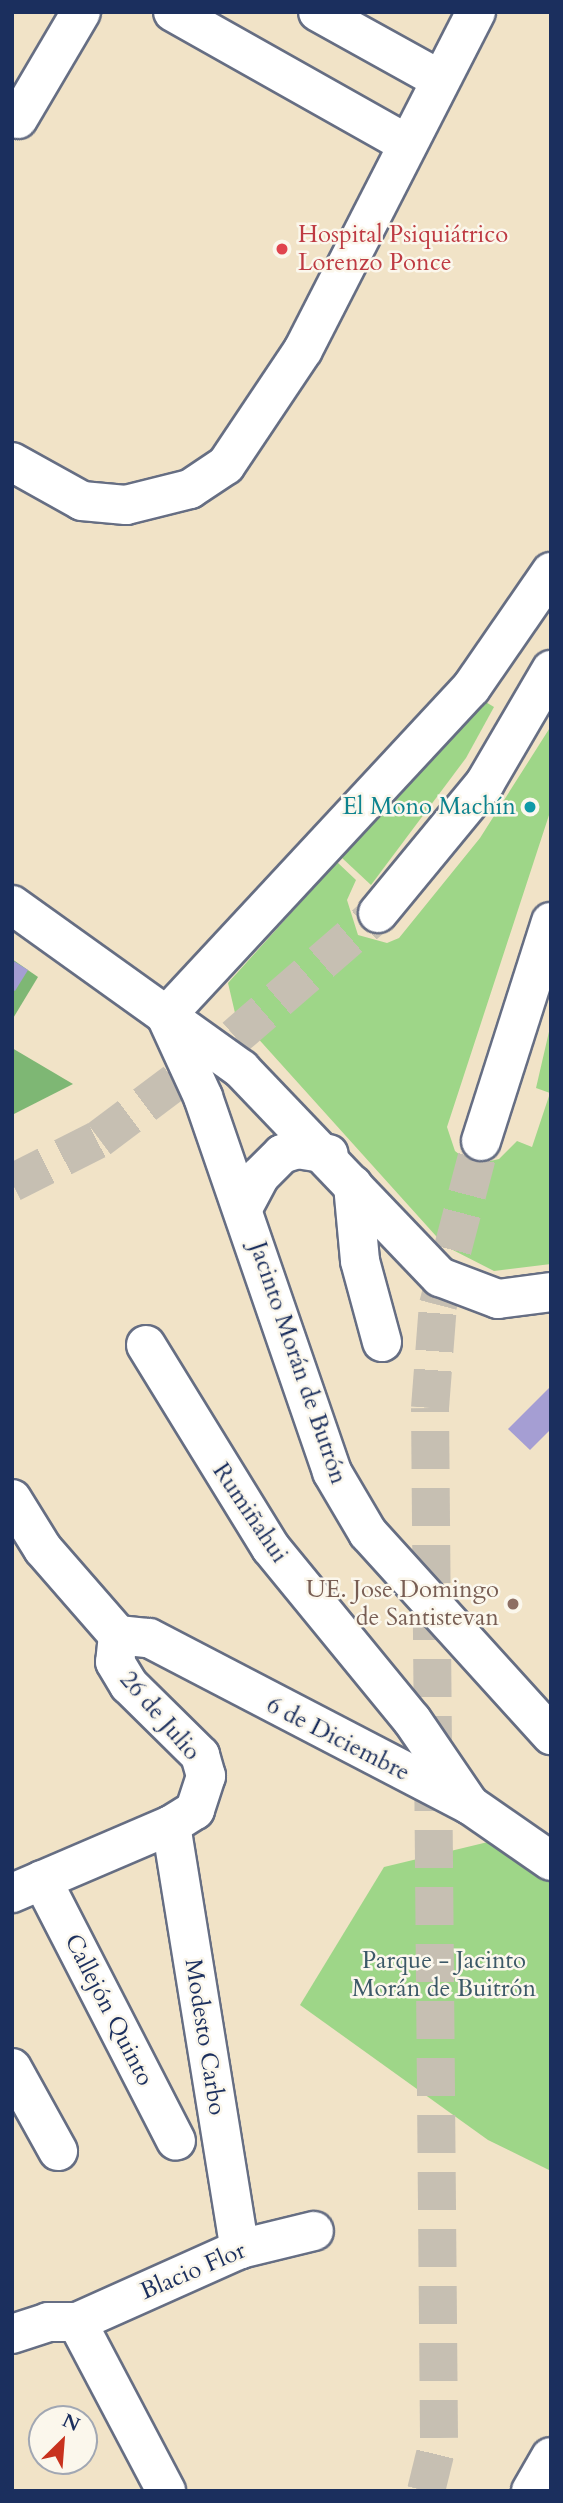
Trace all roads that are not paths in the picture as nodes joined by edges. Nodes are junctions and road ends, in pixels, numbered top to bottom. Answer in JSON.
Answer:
{"nodes":[{"id":1,"x":81,"y":12,"type":"edge"},
{"id":2,"x":173,"y":12,"type":"edge"},
{"id":3,"x":318,"y":12,"type":"edge"},
{"id":4,"x":476,"y":12,"type":"edge"},
{"id":5,"x":439,"y":79,"type":"junction"},
{"id":6,"x":18,"y":119,"type":"dead end"},
{"id":7,"x":407,"y":144,"type":"junction"},
{"id":8,"x":12,"y":462,"type":"edge"},
{"id":9,"x":551,"y":572,"type":"edge"},
{"id":10,"x":551,"y":670,"type":"edge"},
{"id":11,"x":12,"y":905,"type":"edge"},
{"id":12,"x":378,"y":914,"type":"tunnel mouth"},
{"id":13,"x":551,"y":922,"type":"edge"},
{"id":14,"x":166,"y":1016,"type":"junction"},
{"id":15,"x":481,"y":1141,"type":"tunnel mouth"},
{"id":16,"x":329,"y":1154,"type":"junction"},
{"id":17,"x":353,"y":1185,"type":"junction"},
{"id":18,"x":243,"y":1208,"type":"junction"},
{"id":19,"x":551,"y":1292,"type":"edge"},
{"id":20,"x":382,"y":1342,"type":"dead end"},
{"id":21,"x":146,"y":1345,"type":"dead end"},
{"id":22,"x":12,"y":1499,"type":"edge"},
{"id":23,"x":118,"y":1635,"type":"junction"},
{"id":24,"x":551,"y":1735,"type":"edge"},
{"id":25,"x":470,"y":1805,"type":"junction"},
{"id":26,"x":171,"y":1825,"type":"junction"},
{"id":27,"x":551,"y":1861,"type":"edge"},
{"id":28,"x":27,"y":1886,"type":"edge"},
{"id":29,"x":12,"y":2068,"type":"edge"},
{"id":30,"x":176,"y":2141,"type":"dead end"},
{"id":31,"x":58,"y":2151,"type":"dead end"},
{"id":32,"x":314,"y":2231,"type":"dead end"},
{"id":33,"x":240,"y":2249,"type":"junction"},
{"id":34,"x":76,"y":2322,"type":"junction"},
{"id":35,"x":12,"y":2334,"type":"edge"},
{"id":36,"x":551,"y":2456,"type":"edge"},
{"id":37,"x":166,"y":2491,"type":"edge"},
{"id":38,"x":531,"y":2491,"type":"edge"}],
"edges":[{"from":1,"to":6,"type":"street"},
{"from":2,"to":7,"type":"street"},
{"from":3,"to":5,"type":"street"},
{"from":4,"to":5,"type":"street"},
{"from":5,"to":7,"type":"street"},
{"from":7,"to":8,"type":"street"},
{"from":9,"to":14,"type":"street"},
{"from":10,"to":12,"type":"street"},
{"from":11,"to":14,"type":"street"},
{"from":13,"to":15,"type":"street"},
{"from":14,"to":16,"type":"street"},
{"from":14,"to":18,"type":"street","name":"Jacinto Morán de Butrón"},
{"from":16,"to":17,"type":"street"},
{"from":16,"to":18,"type":"street"},
{"from":17,"to":19,"type":"street"},
{"from":17,"to":20,"type":"street"},
{"from":18,"to":24,"type":"street","name":"Jacinto Morán de Butrón"},
{"from":21,"to":25,"type":"street","name":"Rumiñahui"},
{"from":22,"to":23,"type":"street","name":"26 de Julio"},
{"from":23,"to":25,"type":"street","name":"6 de Diciembre"},
{"from":23,"to":26,"type":"street","name":"26 de Julio"},
{"from":25,"to":27,"type":"street","name":"6 de Diciembre"},
{"from":26,"to":28,"type":"street","name":"26 de Julio"},
{"from":26,"to":33,"type":"street","name":"Modesto Carbo"},
{"from":28,"to":30,"type":"street","name":"Callejón Quinto"},
{"from":29,"to":31,"type":"street"},
{"from":32,"to":33,"type":"street","name":"Blacio Flor"},
{"from":33,"to":34,"type":"street","name":"Blacio Flor"},
{"from":34,"to":35,"type":"street"},
{"from":34,"to":37,"type":"street"},
{"from":36,"to":38,"type":"street"}]}
